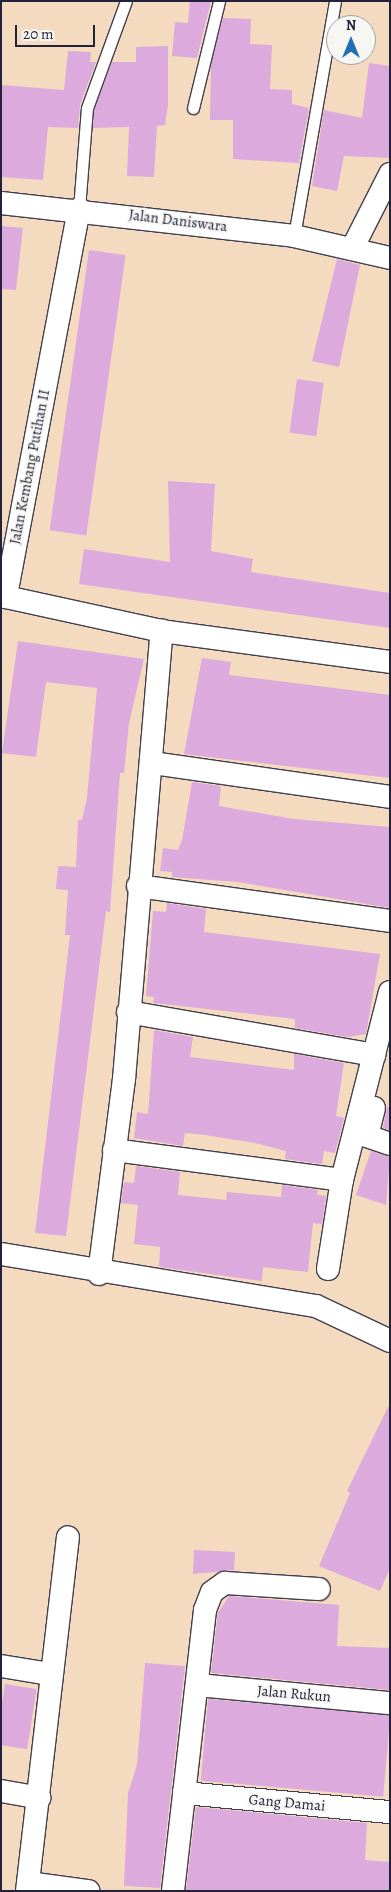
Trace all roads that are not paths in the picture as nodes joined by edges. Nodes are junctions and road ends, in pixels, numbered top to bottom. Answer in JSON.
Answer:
{"nodes":[{"id":1,"x":126,"y":1,"type":"edge"},
{"id":2,"x":219,"y":1,"type":"edge"},
{"id":3,"x":335,"y":1,"type":"edge"},
{"id":4,"x":193,"y":108,"type":"dead end"},
{"id":5,"x":390,"y":174,"type":"edge"},
{"id":6,"x":1,"y":203,"type":"edge"},
{"id":7,"x":79,"y":209,"type":"junction"},
{"id":8,"x":294,"y":236,"type":"junction"},
{"id":9,"x":353,"y":247,"type":"junction"},
{"id":10,"x":390,"y":258,"type":"edge"},
{"id":11,"x":4,"y":606,"type":"edge"},
{"id":12,"x":162,"y":631,"type":"junction"},
{"id":13,"x":390,"y":662,"type":"edge"},
{"id":14,"x":152,"y":763,"type":"junction"},
{"id":15,"x":390,"y":797,"type":"edge"},
{"id":16,"x":138,"y":886,"type":"junction"},
{"id":17,"x":390,"y":921,"type":"edge"},
{"id":18,"x":390,"y":992,"type":"edge"},
{"id":19,"x":128,"y":1012,"type":"junction"},
{"id":20,"x":382,"y":1051,"type":"edge"},
{"id":21,"x":390,"y":1144,"type":"edge"},
{"id":22,"x":114,"y":1150,"type":"junction"},
{"id":23,"x":342,"y":1180,"type":"junction"},
{"id":24,"x":1,"y":1254,"type":"edge"},
{"id":25,"x":328,"y":1269,"type":"dead end"},
{"id":26,"x":99,"y":1274,"type":"junction"},
{"id":27,"x":390,"y":1341,"type":"edge"},
{"id":28,"x":68,"y":1536,"type":"dead end"},
{"id":29,"x":319,"y":1589,"type":"dead end"},
{"id":30,"x":1,"y":1666,"type":"edge"},
{"id":31,"x":50,"y":1674,"type":"junction"},
{"id":32,"x":198,"y":1685,"type":"junction"},
{"id":33,"x":390,"y":1703,"type":"edge"},
{"id":34,"x":1,"y":1791,"type":"edge"},
{"id":35,"x":184,"y":1793,"type":"junction"},
{"id":36,"x":39,"y":1798,"type":"junction"},
{"id":37,"x":390,"y":1812,"type":"edge"},
{"id":38,"x":27,"y":1887,"type":"edge"},
{"id":39,"x":88,"y":1891,"type":"edge"},
{"id":40,"x":173,"y":1891,"type":"edge"}],
"edges":[{"from":1,"to":7,"type":"lane"},
{"from":2,"to":4,"type":"lane"},
{"from":3,"to":8,"type":"lane"},
{"from":5,"to":9,"type":"street"},
{"from":6,"to":7,"type":"street","name":"Jalan Daniswara"},
{"from":7,"to":8,"type":"street","name":"Jalan Daniswara"},
{"from":7,"to":11,"type":"street","name":"Jalan Kembang Putihan II"},
{"from":8,"to":9,"type":"street","name":"Jalan Daniswara"},
{"from":9,"to":10,"type":"street","name":"Jalan Daniswara"},
{"from":11,"to":12,"type":"street","name":"Jalan Kembang Putihan II"},
{"from":12,"to":13,"type":"street","name":"Jalan Kembang Putihan II"},
{"from":12,"to":14,"type":"street"},
{"from":14,"to":15,"type":"street"},
{"from":14,"to":16,"type":"street"},
{"from":16,"to":17,"type":"street"},
{"from":16,"to":19,"type":"street"},
{"from":18,"to":20,"type":"street"},
{"from":19,"to":20,"type":"street"},
{"from":19,"to":22,"type":"street"},
{"from":20,"to":21,"type":"street"},
{"from":20,"to":23,"type":"street"},
{"from":22,"to":23,"type":"street"},
{"from":22,"to":26,"type":"street"},
{"from":23,"to":25,"type":"street"},
{"from":24,"to":26,"type":"street"},
{"from":26,"to":27,"type":"street"},
{"from":28,"to":31,"type":"street"},
{"from":29,"to":32,"type":"street"},
{"from":30,"to":31,"type":"street"},
{"from":31,"to":36,"type":"street"},
{"from":32,"to":33,"type":"street","name":"Jalan Rukun"},
{"from":32,"to":35,"type":"street"},
{"from":34,"to":36,"type":"street"},
{"from":35,"to":37,"type":"street","name":"Gang Damai"},
{"from":35,"to":40,"type":"street"},
{"from":36,"to":38,"type":"street"},
{"from":38,"to":39,"type":"street"}]}
